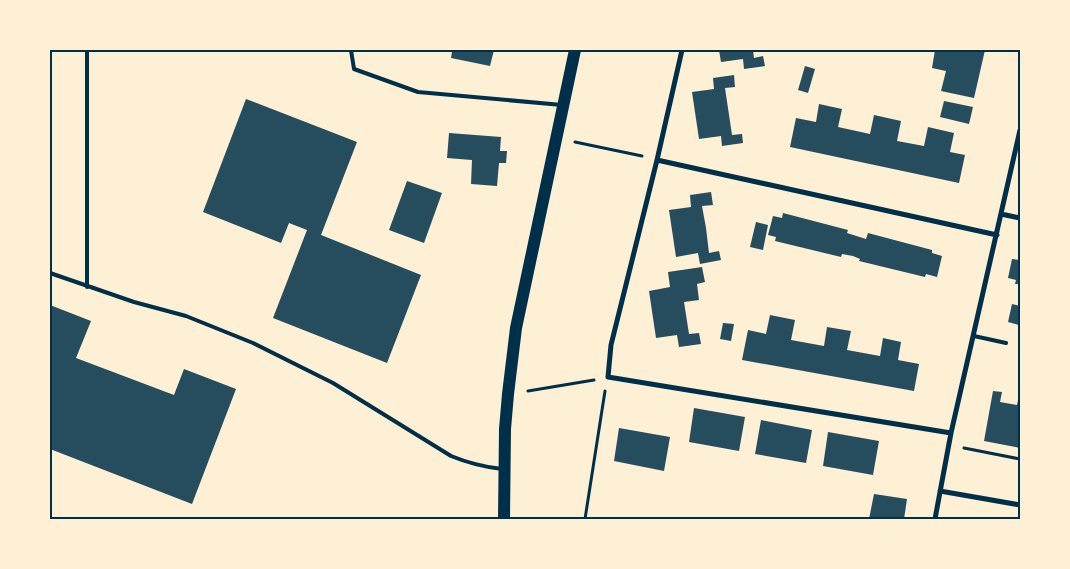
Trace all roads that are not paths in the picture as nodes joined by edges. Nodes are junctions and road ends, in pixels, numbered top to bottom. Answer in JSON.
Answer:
{"nodes":[{"id":1,"x":86,"y":50,"type":"edge"},
{"id":2,"x":351,"y":50,"type":"edge"},
{"id":3,"x":575,"y":50,"type":"edge"},
{"id":4,"x":682,"y":50,"type":"edge"},
{"id":5,"x":564,"y":106,"type":"junction"},
{"id":6,"x":1020,"y":130,"type":"edge"},
{"id":7,"x":657,"y":160,"type":"junction"},
{"id":8,"x":1002,"y":214,"type":"junction"},
{"id":9,"x":1020,"y":218,"type":"edge"},
{"id":10,"x":996,"y":235,"type":"junction"},
{"id":11,"x":50,"y":274,"type":"edge"},
{"id":12,"x":87,"y":286,"type":"junction"},
{"id":13,"x":974,"y":336,"type":"junction"},
{"id":14,"x":1006,"y":343,"type":"dead end"},
{"id":15,"x":951,"y":434,"type":"junction"},
{"id":16,"x":504,"y":470,"type":"junction"},
{"id":17,"x":940,"y":492,"type":"junction"},
{"id":18,"x":1020,"y":505,"type":"edge"},
{"id":19,"x":504,"y":519,"type":"edge"},
{"id":20,"x":935,"y":519,"type":"edge"}],
"edges":[{"from":1,"to":12,"type":"lane"},
{"from":2,"to":5,"type":"lane"},
{"from":3,"to":5,"type":"main road"},
{"from":4,"to":7,"type":"street"},
{"from":5,"to":16,"type":"main road"},
{"from":6,"to":8,"type":"street"},
{"from":7,"to":10,"type":"street"},
{"from":7,"to":15,"type":"street"},
{"from":8,"to":9,"type":"street"},
{"from":8,"to":10,"type":"street"},
{"from":10,"to":13,"type":"street"},
{"from":11,"to":12,"type":"lane"},
{"from":12,"to":16,"type":"lane"},
{"from":13,"to":14,"type":"lane"},
{"from":13,"to":15,"type":"street"},
{"from":15,"to":17,"type":"street"},
{"from":16,"to":19,"type":"main road"},
{"from":17,"to":18,"type":"street"},
{"from":17,"to":20,"type":"street"}]}
